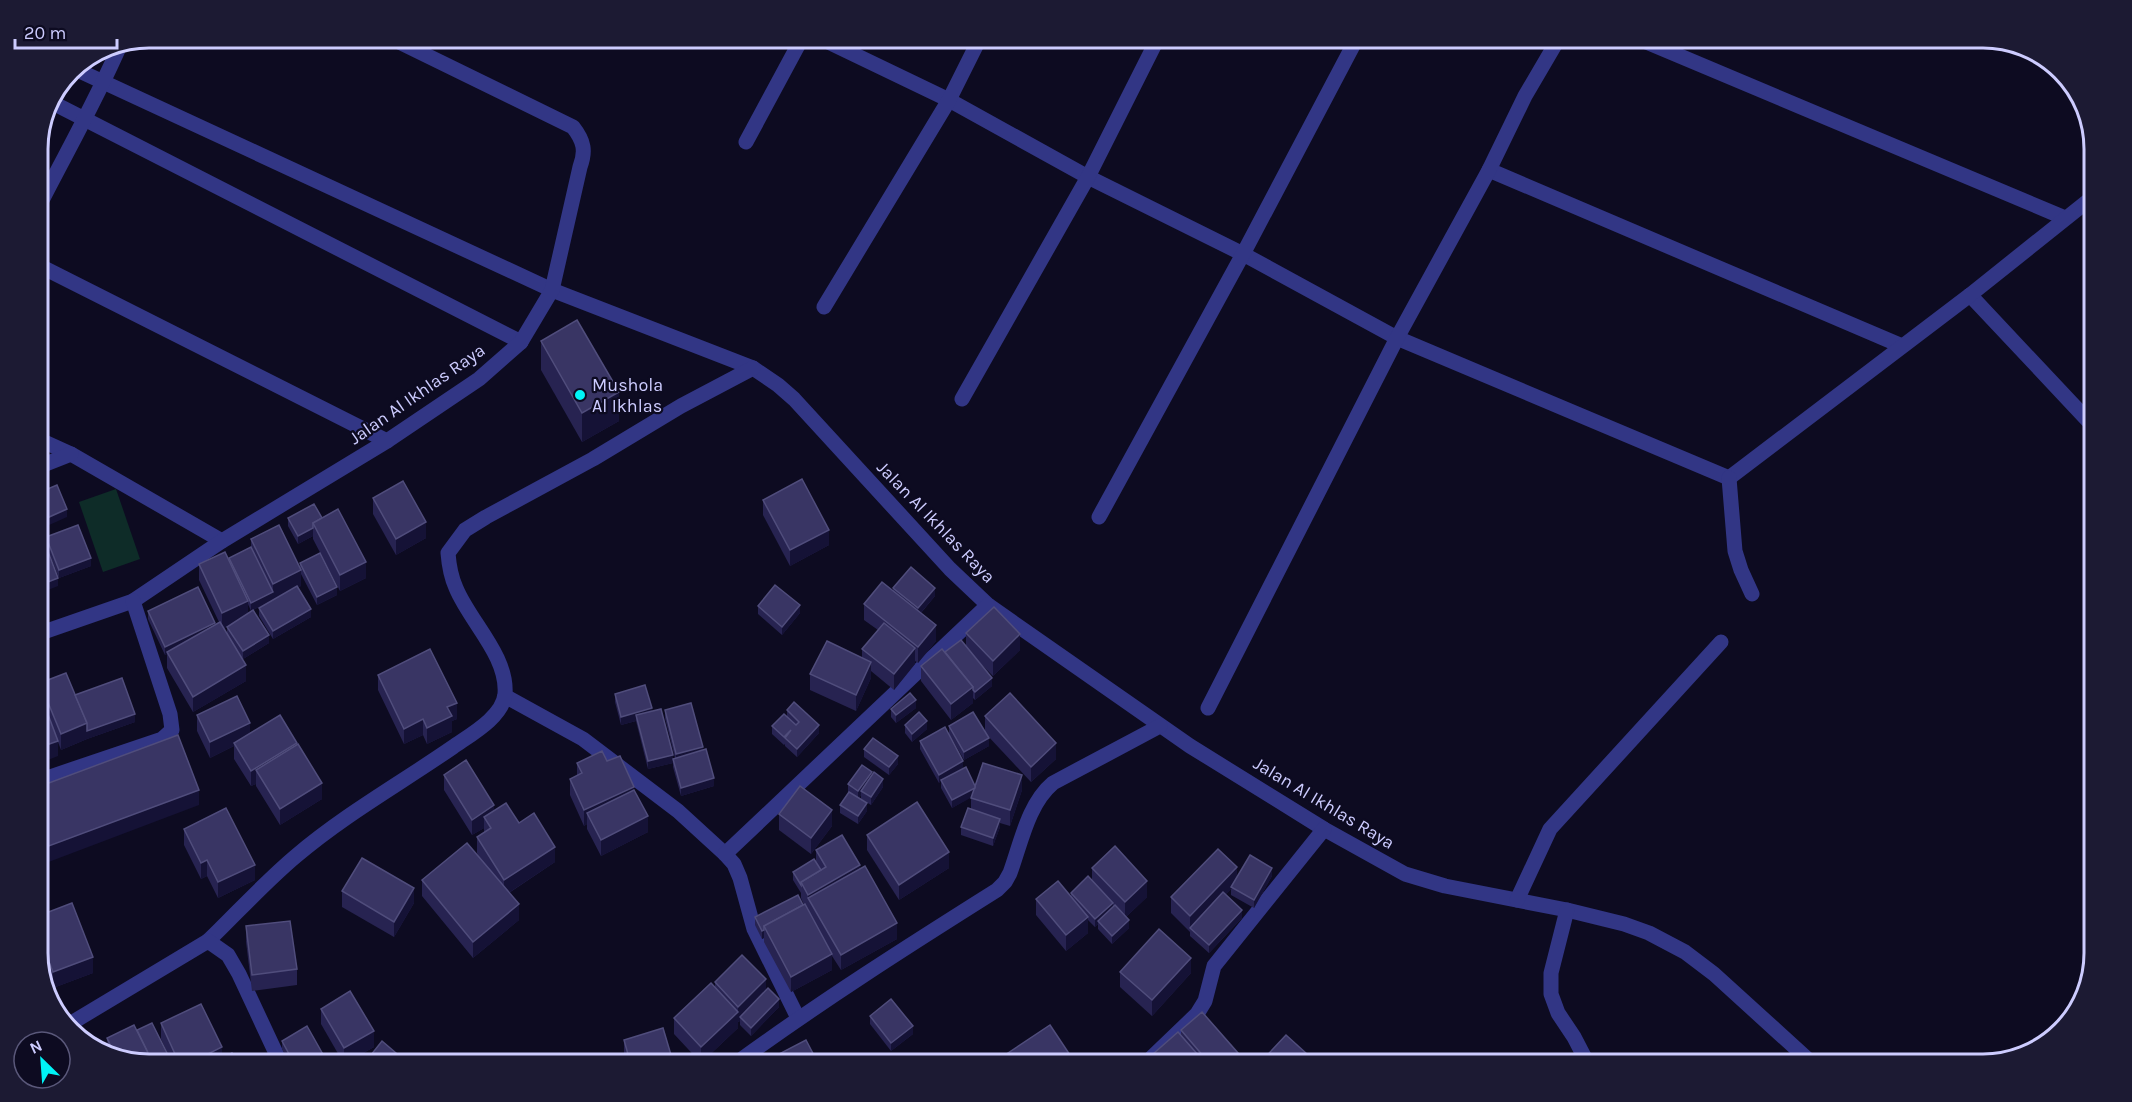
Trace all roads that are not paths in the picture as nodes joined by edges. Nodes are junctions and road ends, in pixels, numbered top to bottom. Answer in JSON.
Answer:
{"nodes":[{"id":1,"x":411,"y":48,"type":"edge"},
{"id":2,"x":797,"y":48,"type":"edge"},
{"id":3,"x":841,"y":48,"type":"edge"},
{"id":4,"x":975,"y":48,"type":"edge"},
{"id":5,"x":1153,"y":48,"type":"edge"},
{"id":6,"x":1352,"y":48,"type":"edge"},
{"id":7,"x":1553,"y":48,"type":"edge"},
{"id":8,"x":1662,"y":48,"type":"edge"},
{"id":9,"x":117,"y":53,"type":"edge"},
{"id":10,"x":83,"y":72,"type":"edge"},
{"id":11,"x":104,"y":82,"type":"junction"},
{"id":12,"x":949,"y":100,"type":"junction"},
{"id":13,"x":58,"y":105,"type":"edge"},
{"id":14,"x":83,"y":118,"type":"junction"},
{"id":15,"x":746,"y":142,"type":"dead end"},
{"id":16,"x":1489,"y":170,"type":"junction"},
{"id":17,"x":1088,"y":177,"type":"junction"},
{"id":18,"x":48,"y":188,"type":"edge"},
{"id":19,"x":2084,"y":204,"type":"edge"},
{"id":20,"x":2065,"y":218,"type":"junction"},
{"id":21,"x":1243,"y":254,"type":"junction"},
{"id":22,"x":48,"y":270,"type":"edge"},
{"id":23,"x":552,"y":290,"type":"junction"},
{"id":24,"x":1970,"y":295,"type":"junction"},
{"id":25,"x":824,"y":307,"type":"dead end"},
{"id":26,"x":1397,"y":338,"type":"junction"},
{"id":27,"x":521,"y":342,"type":"junction"},
{"id":28,"x":1902,"y":346,"type":"junction"},
{"id":29,"x":753,"y":368,"type":"junction"},
{"id":30,"x":962,"y":399,"type":"dead end"},
{"id":31,"x":2084,"y":416,"type":"edge"},
{"id":32,"x":387,"y":441,"type":"junction"},
{"id":33,"x":48,"y":444,"type":"edge"},
{"id":34,"x":71,"y":454,"type":"junction"},
{"id":35,"x":48,"y":463,"type":"edge"},
{"id":36,"x":1729,"y":478,"type":"junction"},
{"id":37,"x":1099,"y":517,"type":"dead end"},
{"id":38,"x":222,"y":541,"type":"junction"},
{"id":39,"x":1752,"y":594,"type":"dead end"},
{"id":40,"x":133,"y":601,"type":"junction"},
{"id":41,"x":988,"y":604,"type":"junction"},
{"id":42,"x":48,"y":631,"type":"edge"},
{"id":43,"x":1720,"y":642,"type":"dead end"},
{"id":44,"x":505,"y":696,"type":"junction"},
{"id":45,"x":1208,"y":708,"type":"dead end"},
{"id":46,"x":1161,"y":726,"type":"junction"},
{"id":47,"x":48,"y":778,"type":"edge"},
{"id":48,"x":1324,"y":829,"type":"junction"},
{"id":49,"x":725,"y":854,"type":"junction"},
{"id":50,"x":1517,"y":900,"type":"junction"},
{"id":51,"x":1567,"y":910,"type":"junction"},
{"id":52,"x":208,"y":941,"type":"junction"},
{"id":53,"x":798,"y":1018,"type":"junction"},
{"id":54,"x":74,"y":1021,"type":"edge"},
{"id":55,"x":276,"y":1054,"type":"edge"},
{"id":56,"x":750,"y":1054,"type":"edge"},
{"id":57,"x":1156,"y":1054,"type":"edge"},
{"id":58,"x":1582,"y":1054,"type":"edge"},
{"id":59,"x":1802,"y":1054,"type":"edge"}],
"edges":[{"from":1,"to":23,"type":"street"},
{"from":2,"to":15,"type":"street"},
{"from":3,"to":12,"type":"street"},
{"from":4,"to":12,"type":"street"},
{"from":5,"to":17,"type":"street"},
{"from":6,"to":21,"type":"street"},
{"from":7,"to":16,"type":"street"},
{"from":8,"to":20,"type":"street"},
{"from":9,"to":11,"type":"street"},
{"from":10,"to":11,"type":"street"},
{"from":11,"to":14,"type":"street"},
{"from":11,"to":23,"type":"street"},
{"from":12,"to":17,"type":"street"},
{"from":12,"to":25,"type":"street"},
{"from":13,"to":14,"type":"street"},
{"from":14,"to":18,"type":"street"},
{"from":14,"to":27,"type":"street"},
{"from":16,"to":26,"type":"street"},
{"from":16,"to":28,"type":"street"},
{"from":17,"to":21,"type":"street"},
{"from":17,"to":30,"type":"street"},
{"from":19,"to":20,"type":"street"},
{"from":20,"to":24,"type":"street"},
{"from":21,"to":26,"type":"street"},
{"from":21,"to":37,"type":"street"},
{"from":22,"to":32,"type":"street"},
{"from":23,"to":27,"type":"street","name":"Jalan Al Ikhlas Raya"},
{"from":23,"to":29,"type":"street","name":"Jalan Al Ikhlas Raya"},
{"from":24,"to":28,"type":"street"},
{"from":24,"to":31,"type":"street"},
{"from":26,"to":36,"type":"street"},
{"from":26,"to":45,"type":"street"},
{"from":27,"to":32,"type":"street","name":"Jalan Al Ikhlas Raya"},
{"from":28,"to":36,"type":"street"},
{"from":29,"to":41,"type":"street","name":"Jalan Al Ikhlas Raya"},
{"from":29,"to":44,"type":"street"},
{"from":32,"to":38,"type":"street","name":"Jalan Al Ikhlas Raya"},
{"from":33,"to":34,"type":"street"},
{"from":34,"to":35,"type":"street"},
{"from":34,"to":38,"type":"street"},
{"from":36,"to":39,"type":"street"},
{"from":38,"to":40,"type":"street","name":"Jalan Al Ikhlas Raya"},
{"from":40,"to":42,"type":"street","name":"Jalan Al Ikhlas Raya"},
{"from":40,"to":47,"type":"street"},
{"from":41,"to":46,"type":"street","name":"Jalan Al Ikhlas Raya"},
{"from":41,"to":49,"type":"street"},
{"from":43,"to":50,"type":"street"},
{"from":44,"to":49,"type":"street"},
{"from":44,"to":52,"type":"street"},
{"from":46,"to":48,"type":"street","name":"Jalan Al Ikhlas Raya"},
{"from":46,"to":53,"type":"street"},
{"from":48,"to":50,"type":"street","name":"Jalan Al Ikhlas Raya"},
{"from":48,"to":57,"type":"street"},
{"from":49,"to":53,"type":"street"},
{"from":50,"to":51,"type":"street","name":"Jalan Al Ikhlas Raya"},
{"from":51,"to":58,"type":"street"},
{"from":51,"to":59,"type":"street","name":"Jalan Al Ikhlas Raya"},
{"from":52,"to":54,"type":"street"},
{"from":52,"to":55,"type":"street"},
{"from":53,"to":56,"type":"street"}]}
